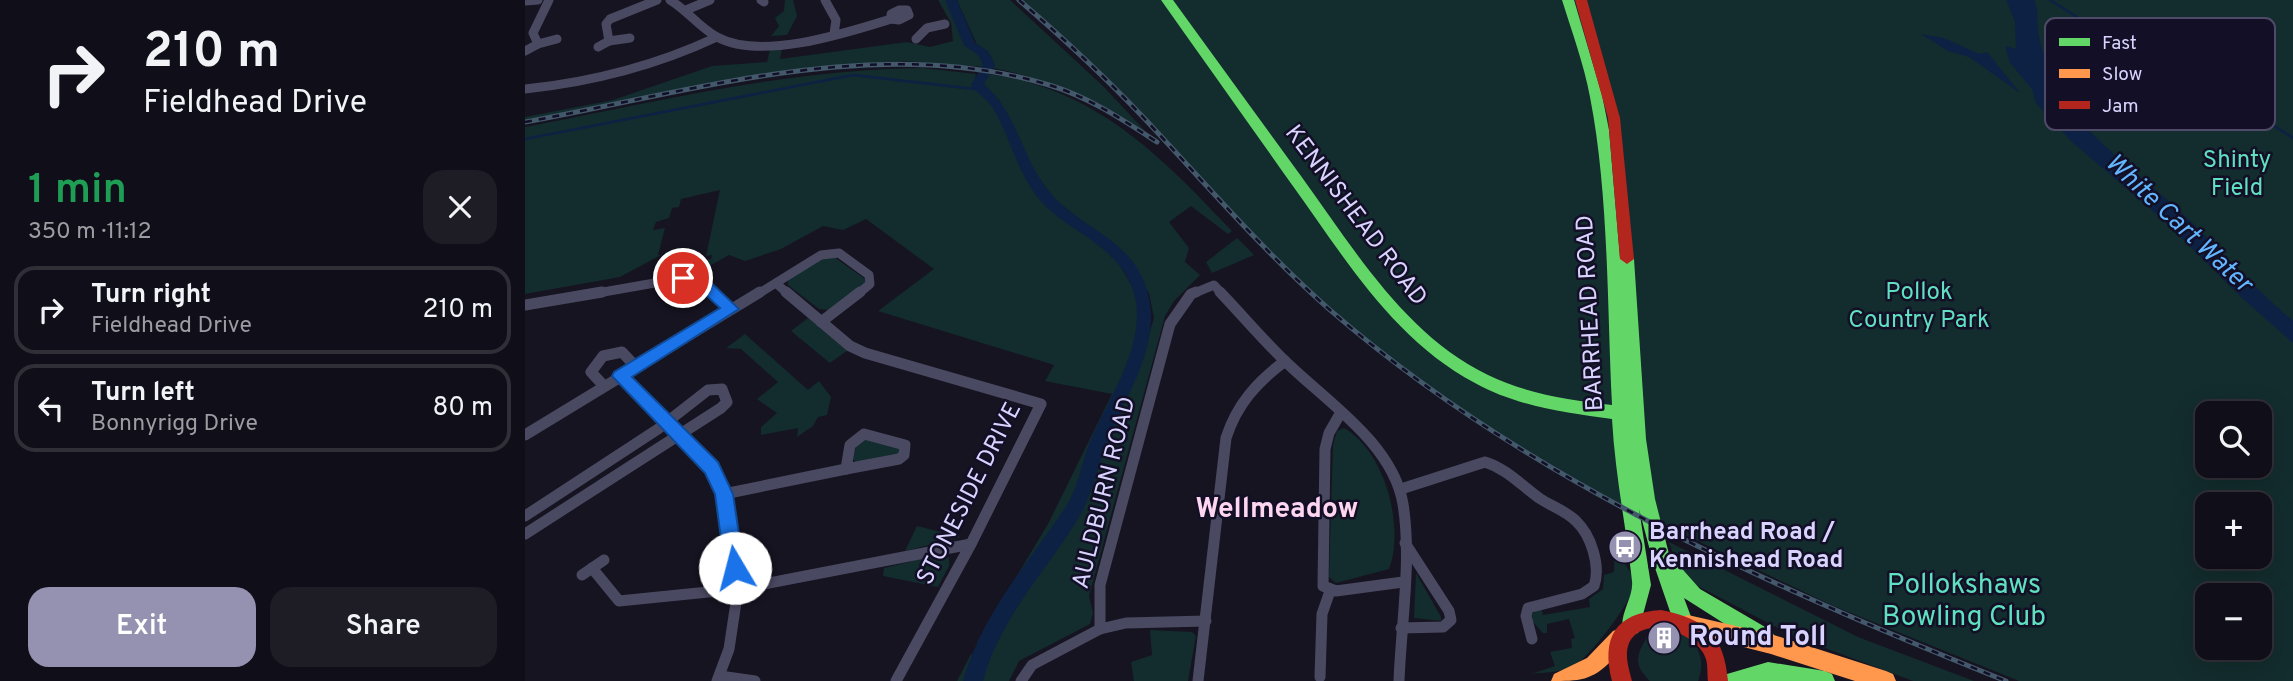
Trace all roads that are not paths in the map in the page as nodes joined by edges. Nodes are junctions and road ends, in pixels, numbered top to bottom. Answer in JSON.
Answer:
{"nodes":[{"id":1,"x":538,"y":0,"type":"edge"},
{"id":2,"x":549,"y":0,"type":"edge"},
{"id":3,"x":657,"y":0,"type":"edge"},
{"id":4,"x":670,"y":0,"type":"edge"},
{"id":5,"x":710,"y":0,"type":"edge"},
{"id":6,"x":825,"y":0,"type":"edge"},
{"id":7,"x":1167,"y":0,"type":"edge"},
{"id":8,"x":1568,"y":0,"type":"edge"},
{"id":9,"x":1580,"y":0,"type":"edge"},
{"id":10,"x":525,"y":1,"type":"edge"},
{"id":11,"x":903,"y":9,"type":"edge"},
{"id":12,"x":685,"y":10,"type":"junction"},
{"id":13,"x":945,"y":24,"type":"dead end"},
{"id":14,"x":927,"y":28,"type":"junction"},
{"id":15,"x":834,"y":34,"type":"junction"},
{"id":16,"x":717,"y":37,"type":"junction"},
{"id":17,"x":630,"y":38,"type":"dead end"},
{"id":18,"x":557,"y":39,"type":"dead end"},
{"id":19,"x":916,"y":39,"type":"dead end"},
{"id":20,"x":609,"y":41,"type":"junction"},
{"id":21,"x":538,"y":44,"type":"junction"},
{"id":22,"x":598,"y":47,"type":"dead end"},
{"id":23,"x":1589,"y":50,"type":"junction"},
{"id":24,"x":525,"y":51,"type":"edge"},
{"id":25,"x":525,"y":89,"type":"edge"},
{"id":26,"x":776,"y":283,"type":"junction"},
{"id":27,"x":525,"y":305,"type":"edge"},
{"id":28,"x":731,"y":309,"type":"junction"},
{"id":29,"x":1622,"y":312,"type":"junction"},
{"id":30,"x":821,"y":323,"type":"junction"},
{"id":31,"x":1285,"y":361,"type":"junction"},
{"id":32,"x":636,"y":367,"type":"junction"},
{"id":33,"x":620,"y":376,"type":"junction"},
{"id":34,"x":604,"y":386,"type":"junction"},
{"id":35,"x":1340,"y":414,"type":"junction"},
{"id":36,"x":1619,"y":414,"type":"junction"},
{"id":37,"x":1636,"y":415,"type":"junction"},
{"id":38,"x":666,"y":421,"type":"junction"},
{"id":39,"x":680,"y":434,"type":"junction"},
{"id":40,"x":525,"y":435,"type":"edge"},
{"id":41,"x":846,"y":469,"type":"junction"},
{"id":42,"x":1401,"y":489,"type":"junction"},
{"id":43,"x":724,"y":494,"type":"junction"},
{"id":44,"x":525,"y":516,"type":"edge"},
{"id":45,"x":525,"y":534,"type":"edge"},
{"id":46,"x":1405,"y":542,"type":"junction"},
{"id":47,"x":971,"y":544,"type":"junction"},
{"id":48,"x":1655,"y":544,"type":"junction"},
{"id":49,"x":593,"y":568,"type":"dead end"},
{"id":50,"x":1403,"y":582,"type":"junction"},
{"id":51,"x":738,"y":589,"type":"junction"},
{"id":52,"x":1330,"y":591,"type":"junction"},
{"id":53,"x":1206,"y":621,"type":"junction"},
{"id":54,"x":1685,"y":623,"type":"junction"},
{"id":55,"x":1401,"y":628,"type":"junction"},
{"id":56,"x":1100,"y":629,"type":"junction"},
{"id":57,"x":1628,"y":629,"type":"junction"},
{"id":58,"x":1532,"y":639,"type":"dead end"},
{"id":59,"x":1771,"y":644,"type":"junction"},
{"id":60,"x":1320,"y":677,"type":"dead end"},
{"id":61,"x":718,"y":679,"type":"edge"},
{"id":62,"x":755,"y":681,"type":"edge"},
{"id":63,"x":896,"y":681,"type":"edge"},
{"id":64,"x":1021,"y":681,"type":"edge"},
{"id":65,"x":1198,"y":681,"type":"edge"},
{"id":66,"x":1399,"y":681,"type":"edge"},
{"id":67,"x":1561,"y":681,"type":"edge"},
{"id":68,"x":1622,"y":681,"type":"edge"},
{"id":69,"x":1718,"y":681,"type":"edge"},
{"id":70,"x":1734,"y":681,"type":"edge"},
{"id":71,"x":1825,"y":681,"type":"edge"},
{"id":72,"x":1886,"y":681,"type":"edge"}],
"edges":[{"from":1,"to":10,"type":"street"},
{"from":2,"to":21,"type":"street"},
{"from":3,"to":20,"type":"street"},
{"from":4,"to":12,"type":"street"},
{"from":5,"to":12,"type":"street"},
{"from":6,"to":15,"type":"street"},
{"from":7,"to":36,"type":"main road","name":"KENNISHEAD ROAD"},
{"from":8,"to":23,"type":"main road","name":"BARRHEAD ROAD"},
{"from":9,"to":23,"type":"main road","name":"BARRHEAD ROAD"},
{"from":11,"to":14,"type":"street"},
{"from":11,"to":15,"type":"street"},
{"from":12,"to":16,"type":"street"},
{"from":13,"to":14,"type":"street"},
{"from":14,"to":19,"type":"street"},
{"from":15,"to":16,"type":"street"},
{"from":16,"to":25,"type":"street"},
{"from":17,"to":20,"type":"street"},
{"from":18,"to":21,"type":"street"},
{"from":20,"to":22,"type":"street"},
{"from":21,"to":24,"type":"street"},
{"from":23,"to":29,"type":"main road","name":"BARRHEAD ROAD"},
{"from":26,"to":28,"type":"street"},
{"from":26,"to":30,"type":"street","name":"STONESIDE DRIVE"},
{"from":26,"to":30,"type":"street"},
{"from":27,"to":28,"type":"street"},
{"from":28,"to":32,"type":"street"},
{"from":29,"to":36,"type":"main road","name":"BARRHEAD ROAD"},
{"from":29,"to":37,"type":"main road","name":"BARRHEAD ROAD"},
{"from":30,"to":47,"type":"street","name":"STONESIDE DRIVE"},
{"from":31,"to":35,"type":"street"},
{"from":31,"to":53,"type":"street"},
{"from":31,"to":56,"type":"street","name":"AULDBURN ROAD"},
{"from":32,"to":33,"type":"street"},
{"from":32,"to":34,"type":"street"},
{"from":33,"to":34,"type":"street"},
{"from":33,"to":38,"type":"street"},
{"from":34,"to":40,"type":"street"},
{"from":35,"to":42,"type":"street"},
{"from":35,"to":52,"type":"street"},
{"from":36,"to":37,"type":"main road","name":"KENNISHEAD ROAD"},
{"from":36,"to":57,"type":"main road","name":"BARRHEAD ROAD"},
{"from":37,"to":48,"type":"main road","name":"BARRHEAD ROAD"},
{"from":38,"to":39,"type":"street"},
{"from":38,"to":39,"type":"street"},
{"from":38,"to":44,"type":"street"},
{"from":39,"to":43,"type":"street"},
{"from":39,"to":45,"type":"street"},
{"from":41,"to":41,"type":"street"},
{"from":41,"to":43,"type":"street"},
{"from":42,"to":46,"type":"street"},
{"from":42,"to":58,"type":"street"},
{"from":43,"to":51,"type":"street"},
{"from":46,"to":50,"type":"street"},
{"from":46,"to":55,"type":"street"},
{"from":47,"to":51,"type":"street"},
{"from":47,"to":63,"type":"street","name":"STONESIDE DRIVE"},
{"from":48,"to":54,"type":"main road","name":"BARRHEAD ROAD"},
{"from":48,"to":59,"type":"main road"},
{"from":49,"to":51,"type":"street"},
{"from":50,"to":52,"type":"street"},
{"from":50,"to":55,"type":"street"},
{"from":51,"to":61,"type":"street"},
{"from":52,"to":60,"type":"street"},
{"from":53,"to":56,"type":"street","name":"AULDBURN ROAD"},
{"from":53,"to":65,"type":"street"},
{"from":54,"to":57,"type":"main road"},
{"from":54,"to":59,"type":"main road"},
{"from":54,"to":69,"type":"main road","name":"BARRHEAD ROAD"},
{"from":55,"to":66,"type":"street"},
{"from":56,"to":64,"type":"street"},
{"from":57,"to":67,"type":"main road"},
{"from":57,"to":68,"type":"main road","name":"BARRHEAD ROAD"},
{"from":59,"to":72,"type":"main road"},
{"from":61,"to":62,"type":"street"},
{"from":70,"to":71,"type":"main road"}]}
